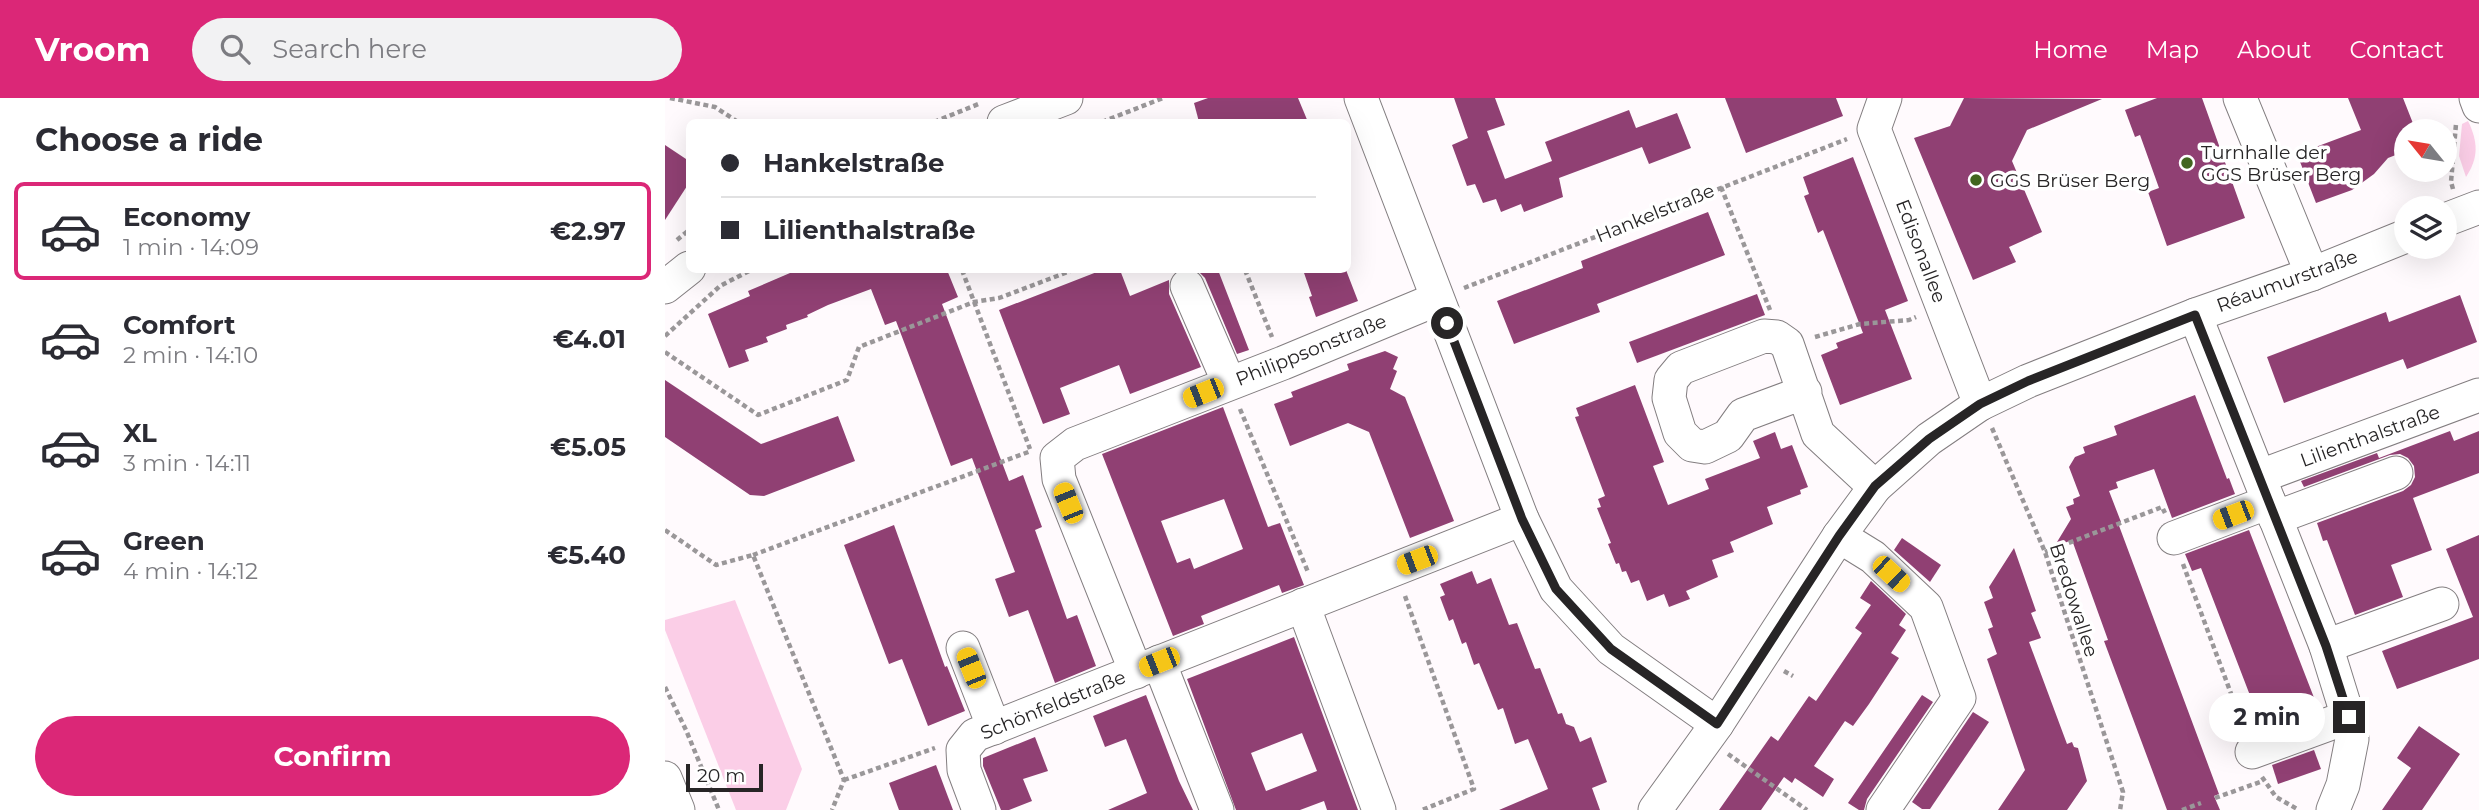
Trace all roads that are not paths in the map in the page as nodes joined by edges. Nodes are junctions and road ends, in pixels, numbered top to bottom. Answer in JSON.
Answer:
{"nodes":[{"id":1,"x":1066,"y":98,"type":"edge"},
{"id":2,"x":1885,"y":98,"type":"edge"},
{"id":3,"x":2240,"y":98,"type":"edge"},
{"id":4,"x":1366,"y":100,"type":"edge"},
{"id":5,"x":994,"y":112,"type":"edge"},
{"id":6,"x":2394,"y":241,"type":"edge"},
{"id":7,"x":686,"y":270,"type":"edge"},
{"id":8,"x":2312,"y":274,"type":"junction"},
{"id":9,"x":1187,"y":286,"type":"dead end"},
{"id":10,"x":665,"y":287,"type":"edge"},
{"id":11,"x":1437,"y":299,"type":"junction"},
{"id":12,"x":2195,"y":315,"type":"junction"},
{"id":13,"x":1229,"y":383,"type":"junction"},
{"id":14,"x":1805,"y":392,"type":"junction"},
{"id":15,"x":2479,"y":395,"type":"edge"},
{"id":16,"x":1980,"y":404,"type":"junction"},
{"id":17,"x":2396,"y":473,"type":"dead end"},
{"id":18,"x":1875,"y":486,"type":"junction"},
{"id":19,"x":2268,"y":499,"type":"junction"},
{"id":20,"x":1522,"y":519,"type":"junction"},
{"id":21,"x":1839,"y":536,"type":"junction"},
{"id":22,"x":2174,"y":538,"type":"road end"},
{"id":23,"x":1311,"y":602,"type":"junction"},
{"id":24,"x":2442,"y":604,"type":"dead end"},
{"id":25,"x":2326,"y":646,"type":"junction"},
{"id":26,"x":963,"y":648,"type":"dead end"},
{"id":27,"x":1147,"y":667,"type":"junction"},
{"id":28,"x":2349,"y":717,"type":"junction"},
{"id":29,"x":994,"y":728,"type":"junction"},
{"id":30,"x":1712,"y":732,"type":"junction"},
{"id":31,"x":2258,"y":766,"type":"road end"},
{"id":32,"x":665,"y":778,"type":"edge"},
{"id":33,"x":678,"y":810,"type":"edge"},
{"id":34,"x":979,"y":810,"type":"edge"},
{"id":35,"x":1217,"y":810,"type":"edge"},
{"id":36,"x":1379,"y":810,"type":"edge"},
{"id":37,"x":1655,"y":810,"type":"edge"},
{"id":38,"x":1883,"y":810,"type":"edge"},
{"id":39,"x":2333,"y":810,"type":"edge"}],
"edges":[{"from":1,"to":5,"type":"street"},
{"from":2,"to":16,"type":"street","name":"Edisonallee"},
{"from":3,"to":8,"type":"street"},
{"from":4,"to":11,"type":"street"},
{"from":6,"to":8,"type":"street","name":"Réaumurstraße"},
{"from":7,"to":10,"type":"street"},
{"from":8,"to":12,"type":"street","name":"Réaumurstraße"},
{"from":9,"to":13,"type":"street"},
{"from":11,"to":13,"type":"street","name":"Philippsonstraße"},
{"from":11,"to":20,"type":"street"},
{"from":12,"to":16,"type":"street","name":"Réaumurstraße"},
{"from":12,"to":19,"type":"street"},
{"from":13,"to":27,"type":"street","name":"Philippsonstraße"},
{"from":14,"to":14,"type":"street"},
{"from":14,"to":18,"type":"street"},
{"from":15,"to":19,"type":"street","name":"Lilienthalstraße"},
{"from":16,"to":18,"type":"street","name":"Réaumurstraße"},
{"from":17,"to":19,"type":"street"},
{"from":18,"to":21,"type":"street","name":"Réaumurstraße"},
{"from":19,"to":22,"type":"street"},
{"from":19,"to":25,"type":"street"},
{"from":20,"to":23,"type":"street","name":"Schönfeldstraße"},
{"from":20,"to":30,"type":"street"},
{"from":21,"to":30,"type":"street","name":"Réaumurstraße"},
{"from":21,"to":38,"type":"street"},
{"from":23,"to":27,"type":"street","name":"Schönfeldstraße"},
{"from":23,"to":36,"type":"street"},
{"from":24,"to":25,"type":"street"},
{"from":25,"to":28,"type":"street"},
{"from":26,"to":29,"type":"street"},
{"from":27,"to":29,"type":"street","name":"Schönfeldstraße"},
{"from":27,"to":35,"type":"street"},
{"from":28,"to":31,"type":"street"},
{"from":28,"to":39,"type":"street"},
{"from":29,"to":34,"type":"street","name":"Schönfeldstraße"},
{"from":30,"to":37,"type":"street","name":"Réaumurstraße"},
{"from":32,"to":33,"type":"street"}]}
